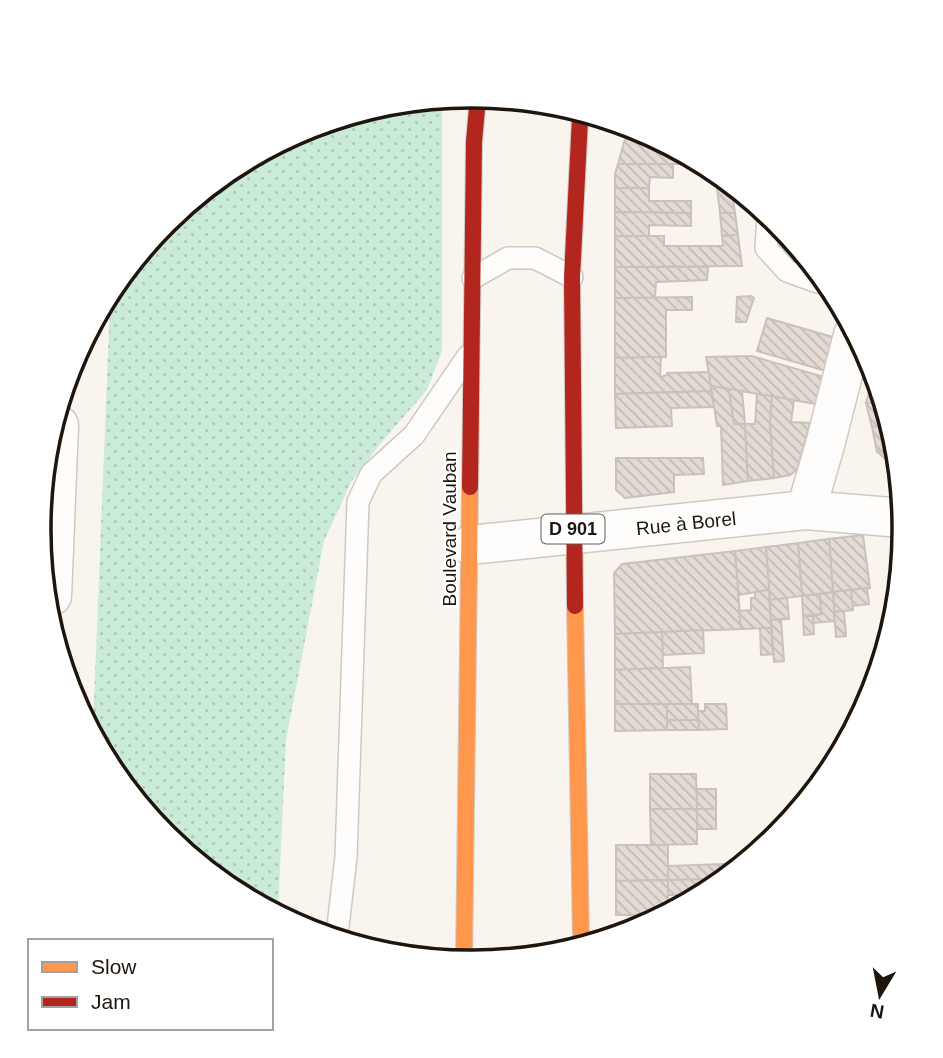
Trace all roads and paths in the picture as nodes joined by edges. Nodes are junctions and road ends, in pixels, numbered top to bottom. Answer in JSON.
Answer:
{"nodes":[{"id":1,"x":477,"y":108,"type":"edge"},
{"id":2,"x":580,"y":123,"type":"edge"},
{"id":3,"x":767,"y":229,"type":"edge"},
{"id":4,"x":572,"y":277,"type":"junction"},
{"id":5,"x":473,"y":278,"type":"junction"},
{"id":6,"x":810,"y":279,"type":"edge"},
{"id":7,"x":850,"y":346,"type":"edge"},
{"id":8,"x":471,"y":351,"type":"junction"},
{"id":9,"x":58,"y":453,"type":"edge"},
{"id":10,"x":806,"y":510,"type":"junction"},
{"id":11,"x":892,"y":517,"type":"edge"},
{"id":12,"x":573,"y":536,"type":"junction"},
{"id":13,"x":470,"y":545,"type":"junction"},
{"id":14,"x":53,"y":571,"type":"edge"},
{"id":15,"x":338,"y":928,"type":"edge"},
{"id":16,"x":581,"y":935,"type":"edge"},
{"id":17,"x":464,"y":950,"type":"edge"}],
"edges":[{"from":1,"to":5,"type":"main road","name":"Boulevard Vauban"},
{"from":2,"to":4,"type":"main road","number":"D 901"},
{"from":3,"to":6,"type":"lane"},
{"from":4,"to":5,"type":"lane"},
{"from":4,"to":12,"type":"main road","number":"D 901"},
{"from":5,"to":8,"type":"main road","name":"Boulevard Vauban"},
{"from":7,"to":10,"type":"street"},
{"from":8,"to":13,"type":"main road","name":"Boulevard Vauban"},
{"from":8,"to":15,"type":"lane"},
{"from":9,"to":14,"type":"street"},
{"from":10,"to":11,"type":"street","name":"Rue à Borel"},
{"from":10,"to":12,"type":"street","name":"Rue à Borel"},
{"from":12,"to":13,"type":"street","name":"Rue à Borel"},
{"from":12,"to":16,"type":"main road","number":"D 901"},
{"from":13,"to":17,"type":"main road","name":"Boulevard Vauban"}]}
